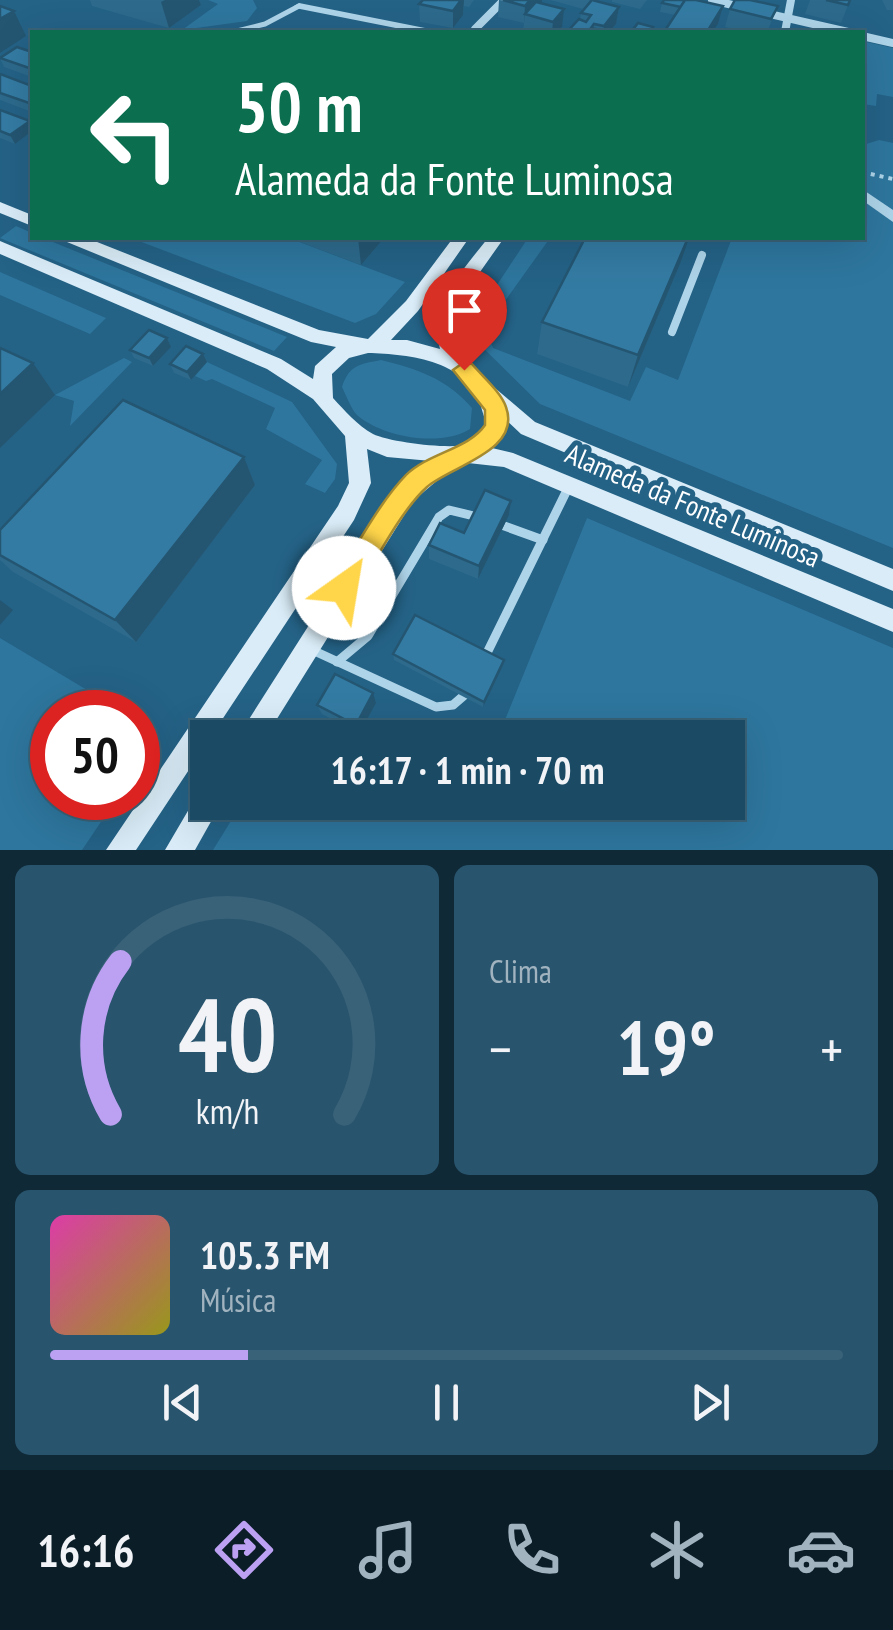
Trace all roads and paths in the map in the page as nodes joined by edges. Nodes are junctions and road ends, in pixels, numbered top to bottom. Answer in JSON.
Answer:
{"nodes":[{"id":1,"x":285,"y":0,"type":"edge"},
{"id":2,"x":504,"y":0,"type":"edge"},
{"id":3,"x":712,"y":0,"type":"edge"},
{"id":4,"x":791,"y":0,"type":"edge"},
{"id":5,"x":298,"y":6,"type":"junction"},
{"id":6,"x":788,"y":18,"type":"junction"},
{"id":7,"x":475,"y":29,"type":"dead end"},
{"id":8,"x":241,"y":30,"type":"edge"},
{"id":9,"x":368,"y":30,"type":"edge"},
{"id":10,"x":420,"y":30,"type":"edge"},
{"id":11,"x":785,"y":30,"type":"edge"},
{"id":12,"x":839,"y":30,"type":"edge"},
{"id":13,"x":865,"y":37,"type":"edge"},
{"id":14,"x":893,"y":43,"type":"edge"},
{"id":15,"x":865,"y":173,"type":"edge"},
{"id":16,"x":893,"y":179,"type":"edge"},
{"id":17,"x":865,"y":194,"type":"edge"},
{"id":18,"x":0,"y":207,"type":"edge"},
{"id":19,"x":893,"y":217,"type":"edge"},
{"id":20,"x":30,"y":220,"type":"edge"},
{"id":21,"x":78,"y":240,"type":"edge"},
{"id":22,"x":460,"y":240,"type":"edge"},
{"id":23,"x":495,"y":240,"type":"edge"},
{"id":24,"x":0,"y":247,"type":"edge"},
{"id":25,"x":702,"y":255,"type":"dead end"},
{"id":26,"x":672,"y":332,"type":"dead end"},
{"id":27,"x":371,"y":345,"type":"junction"},
{"id":28,"x":454,"y":363,"type":"junction"},
{"id":29,"x":320,"y":394,"type":"junction"},
{"id":30,"x":488,"y":394,"type":"junction"},
{"id":31,"x":355,"y":434,"type":"junction"},
{"id":32,"x":460,"y":454,"type":"junction"},
{"id":33,"x":570,"y":486,"type":"junction"},
{"id":34,"x":543,"y":540,"type":"junction"},
{"id":35,"x":893,"y":580,"type":"edge"},
{"id":36,"x":893,"y":621,"type":"edge"},
{"id":37,"x":306,"y":648,"type":"junction"},
{"id":38,"x":484,"y":660,"type":"edge"},
{"id":39,"x":336,"y":662,"type":"junction"},
{"id":40,"x":475,"y":678,"type":"edge"},
{"id":41,"x":261,"y":720,"type":"edge"},
{"id":42,"x":198,"y":820,"type":"edge"},
{"id":43,"x":120,"y":850,"type":"edge"},
{"id":44,"x":180,"y":850,"type":"edge"}],
"edges":[{"from":1,"to":5,"type":"street"},
{"from":2,"to":7,"type":"street"},
{"from":3,"to":6,"type":"street"},
{"from":4,"to":6,"type":"street"},
{"from":5,"to":8,"type":"lane"},
{"from":5,"to":9,"type":"street"},
{"from":5,"to":10,"type":"street"},
{"from":6,"to":11,"type":"street"},
{"from":6,"to":12,"type":"street"},
{"from":13,"to":14,"type":"street"},
{"from":15,"to":16,"type":"path"},
{"from":17,"to":19,"type":"street"},
{"from":18,"to":20,"type":"main road"},
{"from":21,"to":27,"type":"main road","name":"Alameda da Fonte Luminosa"},
{"from":22,"to":27,"type":"main road"},
{"from":23,"to":28,"type":"main road"},
{"from":24,"to":29,"type":"main road","name":"Alameda da Fonte Luminosa"},
{"from":25,"to":26,"type":"lane"},
{"from":27,"to":28,"type":"main road","name":"Alameda da Fonte Luminosa"},
{"from":27,"to":29,"type":"main road"},
{"from":28,"to":30,"type":"main road","name":"Alameda da Fonte Luminosa"},
{"from":29,"to":31,"type":"main road","name":"Alameda da Fonte Luminosa"},
{"from":30,"to":32,"type":"main road"},
{"from":30,"to":35,"type":"main road","name":"Alameda da Fonte Luminosa"},
{"from":31,"to":32,"type":"main road","name":"Alameda da Fonte Luminosa"},
{"from":31,"to":43,"type":"main road"},
{"from":32,"to":33,"type":"main road","name":"Alameda da Fonte Luminosa"},
{"from":32,"to":37,"type":"main road"},
{"from":33,"to":34,"type":"lane"},
{"from":33,"to":36,"type":"main road","name":"Alameda da Fonte Luminosa"},
{"from":34,"to":38,"type":"lane"},
{"from":34,"to":39,"type":"lane"},
{"from":37,"to":39,"type":"lane"},
{"from":37,"to":41,"type":"main road"},
{"from":39,"to":40,"type":"lane"},
{"from":42,"to":44,"type":"main road"}]}
